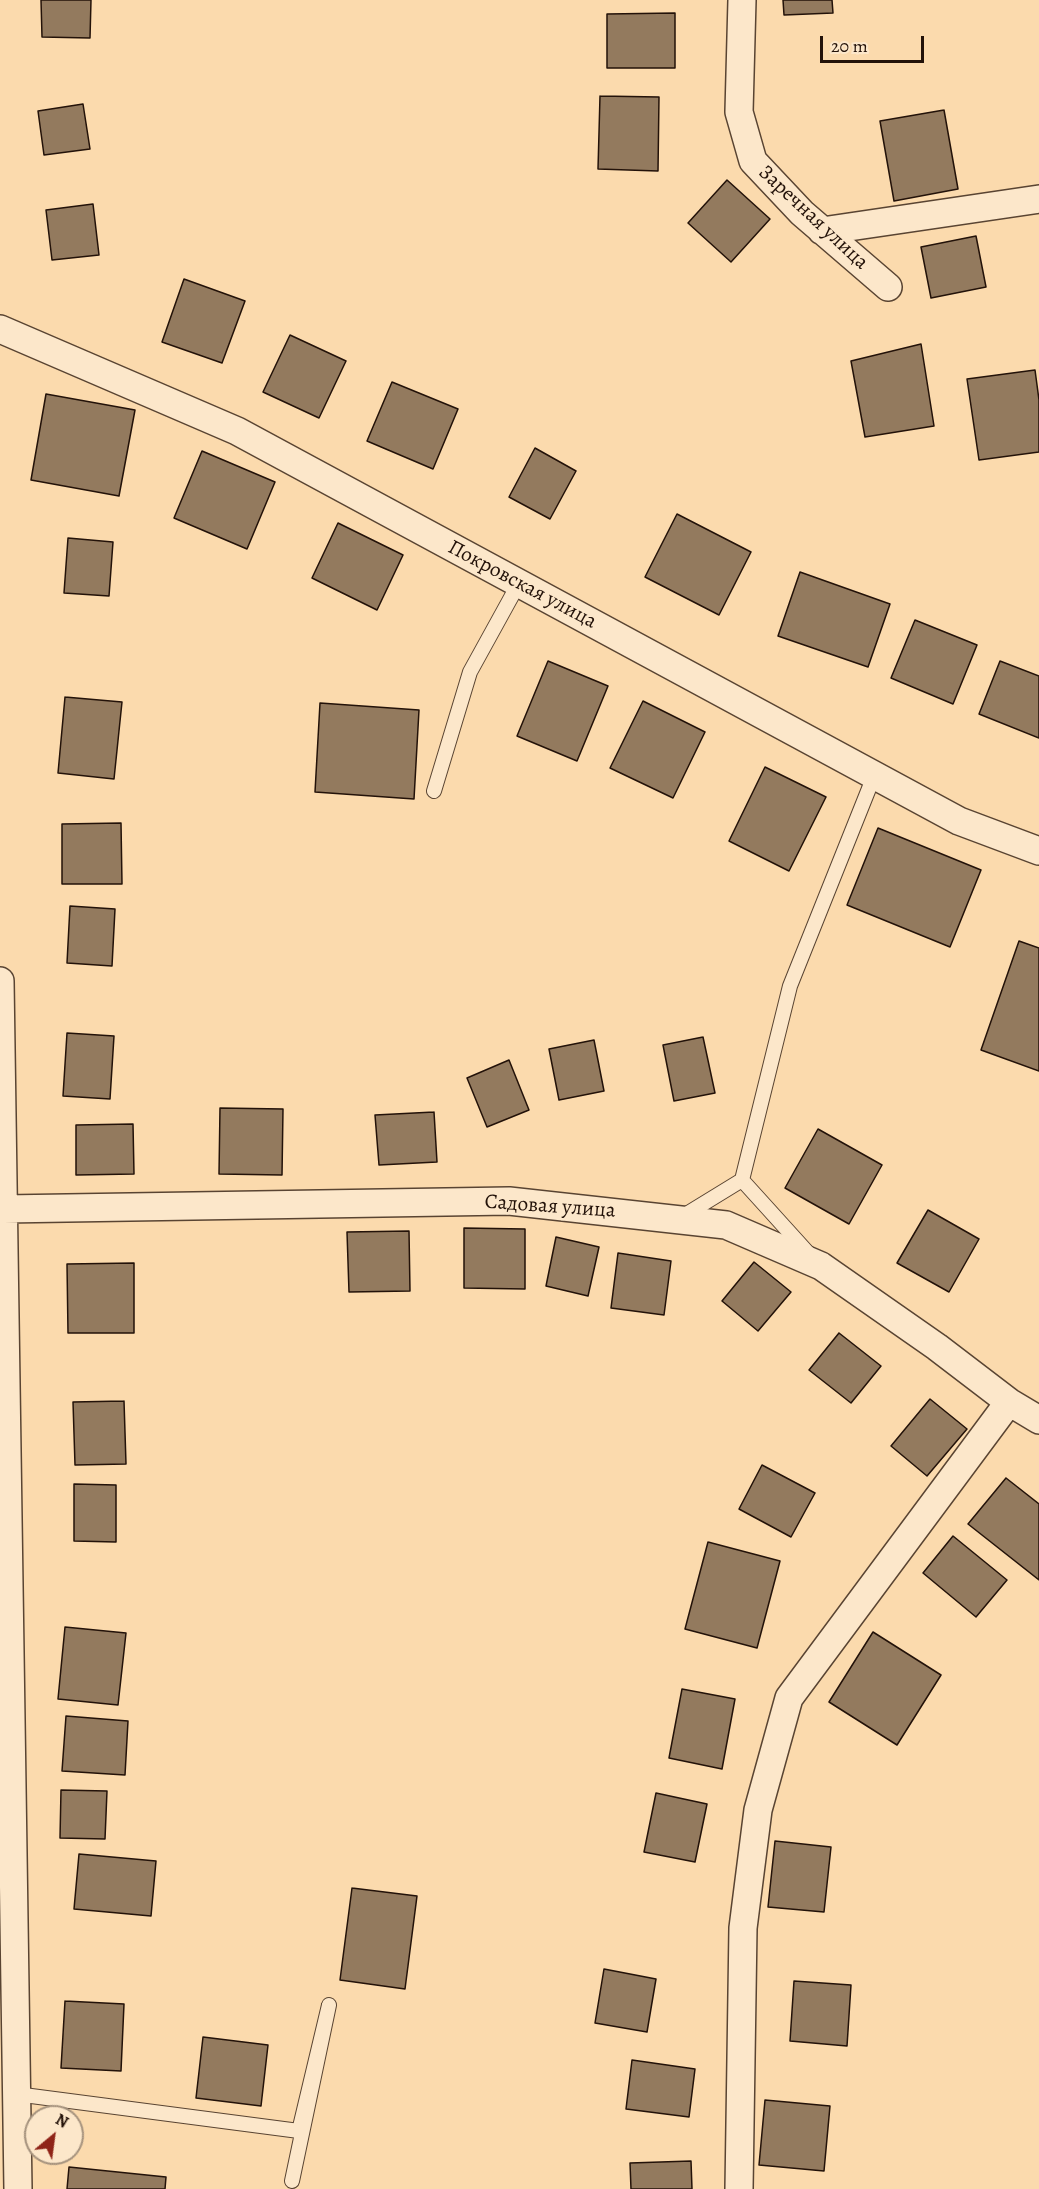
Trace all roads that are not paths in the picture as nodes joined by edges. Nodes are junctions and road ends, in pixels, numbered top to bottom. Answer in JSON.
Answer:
{"nodes":[{"id":1,"x":742,"y":0,"type":"edge"},
{"id":2,"x":1039,"y":199,"type":"edge"},
{"id":3,"x":822,"y":231,"type":"junction"},
{"id":4,"x":888,"y":287,"type":"dead end"},
{"id":5,"x":0,"y":328,"type":"edge"},
{"id":6,"x":519,"y":583,"type":"junction"},
{"id":7,"x":874,"y":776,"type":"junction"},
{"id":8,"x":434,"y":791,"type":"dead end"},
{"id":9,"x":1039,"y":851,"type":"edge"},
{"id":10,"x":0,"y":981,"type":"edge"},
{"id":11,"x":742,"y":1180,"type":"junction"},
{"id":12,"x":4,"y":1209,"type":"junction"},
{"id":13,"x":677,"y":1219,"type":"junction"},
{"id":14,"x":821,"y":1266,"type":"junction"},
{"id":15,"x":1009,"y":1402,"type":"junction"},
{"id":16,"x":1039,"y":1420,"type":"edge"},
{"id":17,"x":16,"y":2094,"type":"junction"},
{"id":18,"x":292,"y":2181,"type":"dead end"},
{"id":19,"x":18,"y":2189,"type":"edge"},
{"id":20,"x":739,"y":2189,"type":"edge"}],
"edges":[{"from":1,"to":3,"type":"street","name":"Заречная улица"},
{"from":2,"to":3,"type":"street"},
{"from":3,"to":4,"type":"street","name":"Заречная улица"},
{"from":5,"to":6,"type":"street","name":"Покровская улица"},
{"from":6,"to":7,"type":"street","name":"Покровская улица"},
{"from":6,"to":8,"type":"lane"},
{"from":7,"to":9,"type":"street","name":"Покровская улица"},
{"from":7,"to":11,"type":"lane"},
{"from":10,"to":12,"type":"street"},
{"from":11,"to":13,"type":"lane"},
{"from":11,"to":14,"type":"lane"},
{"from":12,"to":13,"type":"street","name":"Садовая улица"},
{"from":12,"to":17,"type":"street"},
{"from":13,"to":14,"type":"street","name":"Садовая улица"},
{"from":14,"to":15,"type":"street","name":"Садовая улица"},
{"from":15,"to":16,"type":"street","name":"Садовая улица"},
{"from":15,"to":20,"type":"street"},
{"from":17,"to":18,"type":"lane"},
{"from":17,"to":19,"type":"street"}]}
